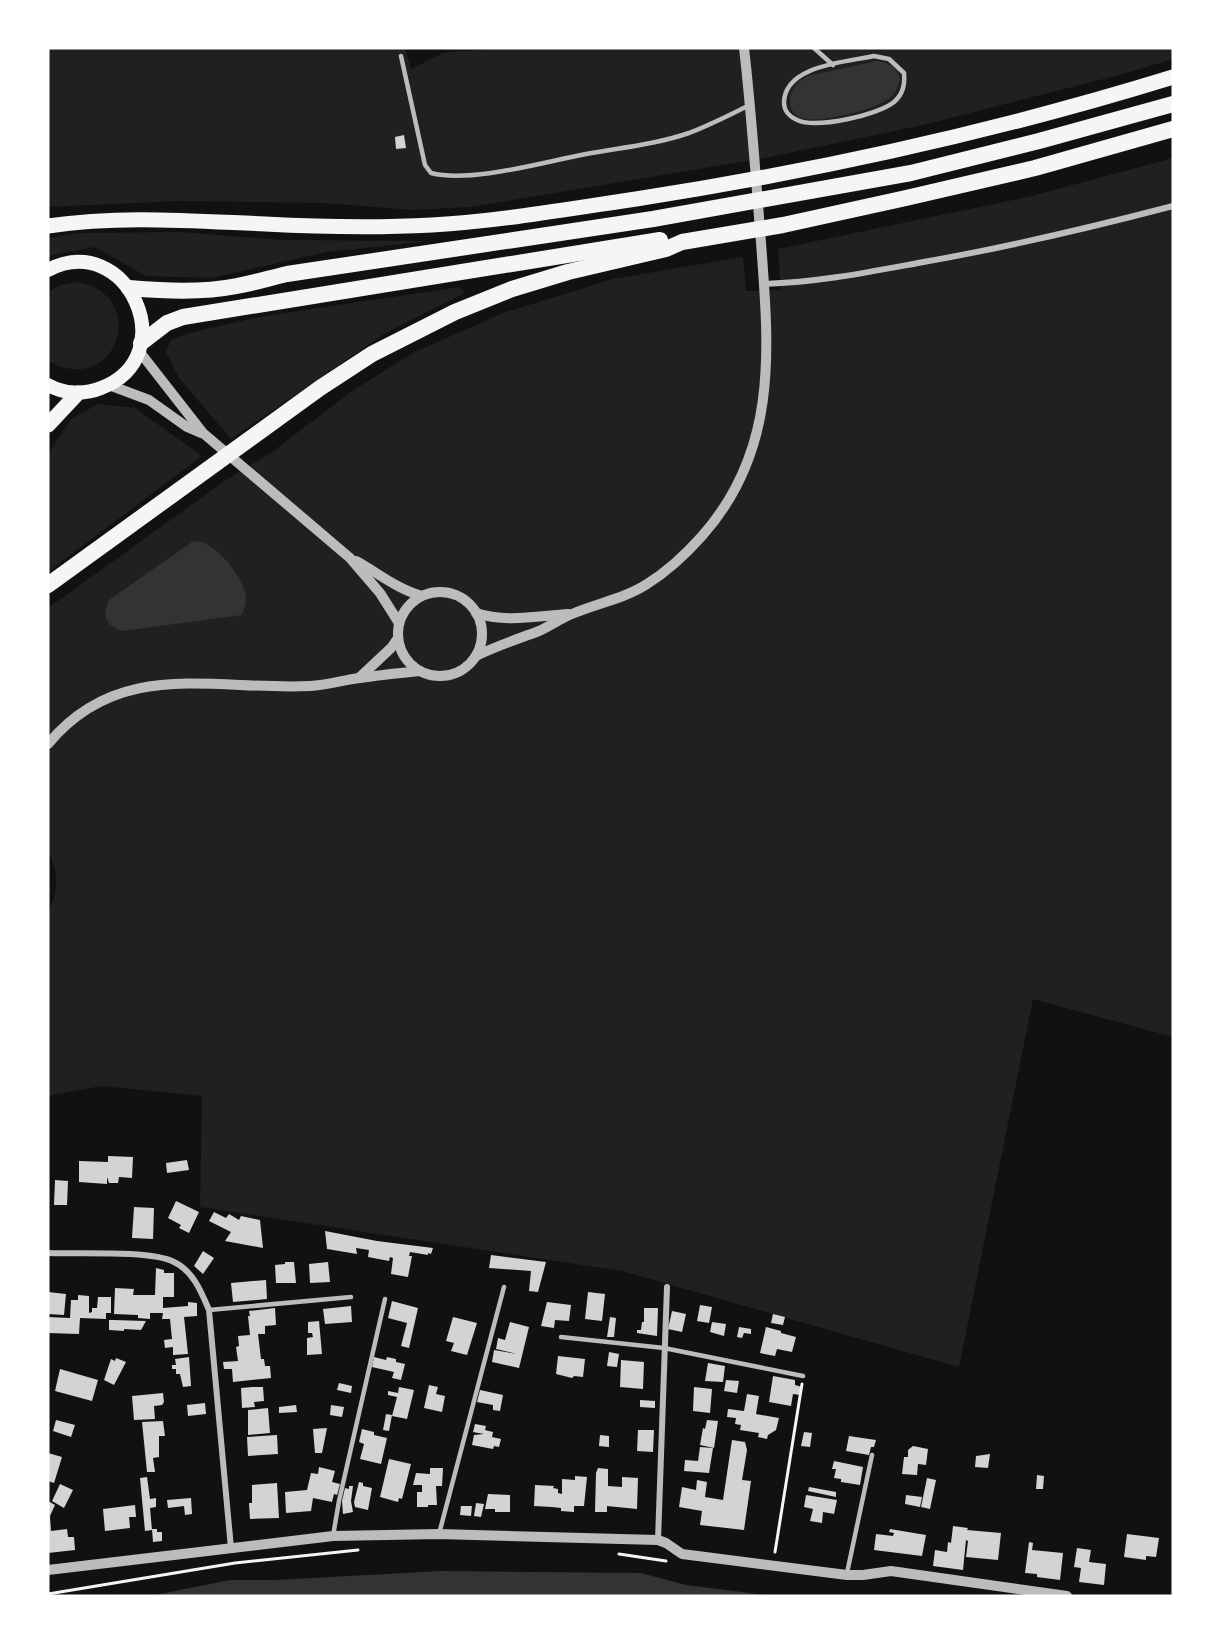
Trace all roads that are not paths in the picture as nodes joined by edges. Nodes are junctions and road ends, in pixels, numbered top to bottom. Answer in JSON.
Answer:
{"nodes":[{"id":1,"x":744,"y":48,"type":"edge"},
{"id":2,"x":814,"y":48,"type":"edge"},
{"id":3,"x":400,"y":56,"type":"dead end"},
{"id":4,"x":834,"y":65,"type":"junction"},
{"id":5,"x":1173,"y":77,"type":"edge"},
{"id":6,"x":1173,"y":104,"type":"edge"},
{"id":7,"x":751,"y":105,"type":"junction"},
{"id":8,"x":1173,"y":129,"type":"edge"},
{"id":9,"x":1173,"y":206,"type":"edge"},
{"id":10,"x":48,"y":226,"type":"edge"},
{"id":11,"x":682,"y":242,"type":"junction"},
{"id":12,"x":48,"y":270,"type":"edge"},
{"id":13,"x":764,"y":284,"type":"junction"},
{"id":14,"x":129,"y":288,"type":"junction"},
{"id":15,"x":140,"y":347,"type":"junction"},
{"id":16,"x":48,"y":385,"type":"edge"},
{"id":17,"x":109,"y":385,"type":"junction"},
{"id":18,"x":78,"y":393,"type":"junction"},
{"id":19,"x":48,"y":425,"type":"edge"},
{"id":20,"x":203,"y":433,"type":"junction"},
{"id":21,"x":350,"y":558,"type":"junction"},
{"id":22,"x":48,"y":585,"type":"edge"},
{"id":23,"x":422,"y":596,"type":"junction"},
{"id":24,"x":476,"y":612,"type":"junction"},
{"id":25,"x":572,"y":614,"type":"junction"},
{"id":26,"x":399,"y":623,"type":"junction"},
{"id":27,"x":398,"y":638,"type":"junction"},
{"id":28,"x":476,"y":656,"type":"junction"},
{"id":29,"x":420,"y":670,"type":"junction"},
{"id":30,"x":359,"y":678,"type":"junction"},
{"id":31,"x":48,"y":744,"type":"edge"},
{"id":32,"x":48,"y":1253,"type":"edge"},
{"id":33,"x":504,"y":1287,"type":"dead end"},
{"id":34,"x":667,"y":1287,"type":"dead end"},
{"id":35,"x":351,"y":1297,"type":"dead end"},
{"id":36,"x":385,"y":1299,"type":"dead end"},
{"id":37,"x":209,"y":1310,"type":"junction"},
{"id":38,"x":561,"y":1337,"type":"dead end"},
{"id":39,"x":664,"y":1348,"type":"junction"},
{"id":40,"x":803,"y":1376,"type":"road end"},
{"id":41,"x":872,"y":1455,"type":"dead end"},
{"id":42,"x":439,"y":1534,"type":"junction"},
{"id":43,"x":333,"y":1536,"type":"junction"},
{"id":44,"x":658,"y":1540,"type":"junction"},
{"id":45,"x":231,"y":1548,"type":"junction"},
{"id":46,"x":48,"y":1570,"type":"edge"},
{"id":47,"x":847,"y":1575,"type":"junction"},
{"id":48,"x":1067,"y":1596,"type":"edge"}],
"edges":[{"from":1,"to":7,"type":"street"},
{"from":2,"to":4,"type":"lane"},
{"from":3,"to":7,"type":"lane"},
{"from":4,"to":4,"type":"lane"},
{"from":5,"to":10,"type":"highway"},
{"from":6,"to":14,"type":"highway"},
{"from":7,"to":13,"type":"street"},
{"from":8,"to":11,"type":"highway"},
{"from":9,"to":13,"type":"street"},
{"from":11,"to":15,"type":"highway"},
{"from":11,"to":22,"type":"highway"},
{"from":12,"to":14,"type":"main road"},
{"from":13,"to":25,"type":"street"},
{"from":14,"to":15,"type":"main road"},
{"from":15,"to":17,"type":"main road"},
{"from":15,"to":20,"type":"street"},
{"from":16,"to":18,"type":"main road"},
{"from":17,"to":18,"type":"main road"},
{"from":17,"to":20,"type":"street"},
{"from":18,"to":19,"type":"highway"},
{"from":20,"to":21,"type":"street"},
{"from":21,"to":23,"type":"street"},
{"from":21,"to":26,"type":"street"},
{"from":23,"to":24,"type":"street"},
{"from":23,"to":26,"type":"street"},
{"from":24,"to":25,"type":"street"},
{"from":24,"to":28,"type":"street"},
{"from":25,"to":28,"type":"street"},
{"from":26,"to":27,"type":"street"},
{"from":27,"to":29,"type":"street"},
{"from":27,"to":30,"type":"street"},
{"from":28,"to":29,"type":"street"},
{"from":29,"to":30,"type":"street"},
{"from":30,"to":31,"type":"street"},
{"from":32,"to":37,"type":"street"},
{"from":33,"to":42,"type":"lane"},
{"from":34,"to":39,"type":"street"},
{"from":35,"to":37,"type":"lane"},
{"from":36,"to":43,"type":"lane"},
{"from":37,"to":45,"type":"street"},
{"from":38,"to":39,"type":"lane"},
{"from":39,"to":40,"type":"lane"},
{"from":39,"to":44,"type":"street"},
{"from":41,"to":47,"type":"lane"},
{"from":42,"to":43,"type":"street"},
{"from":42,"to":44,"type":"street"},
{"from":43,"to":45,"type":"street"},
{"from":44,"to":47,"type":"street"},
{"from":45,"to":46,"type":"street"},
{"from":47,"to":48,"type":"street"}]}
